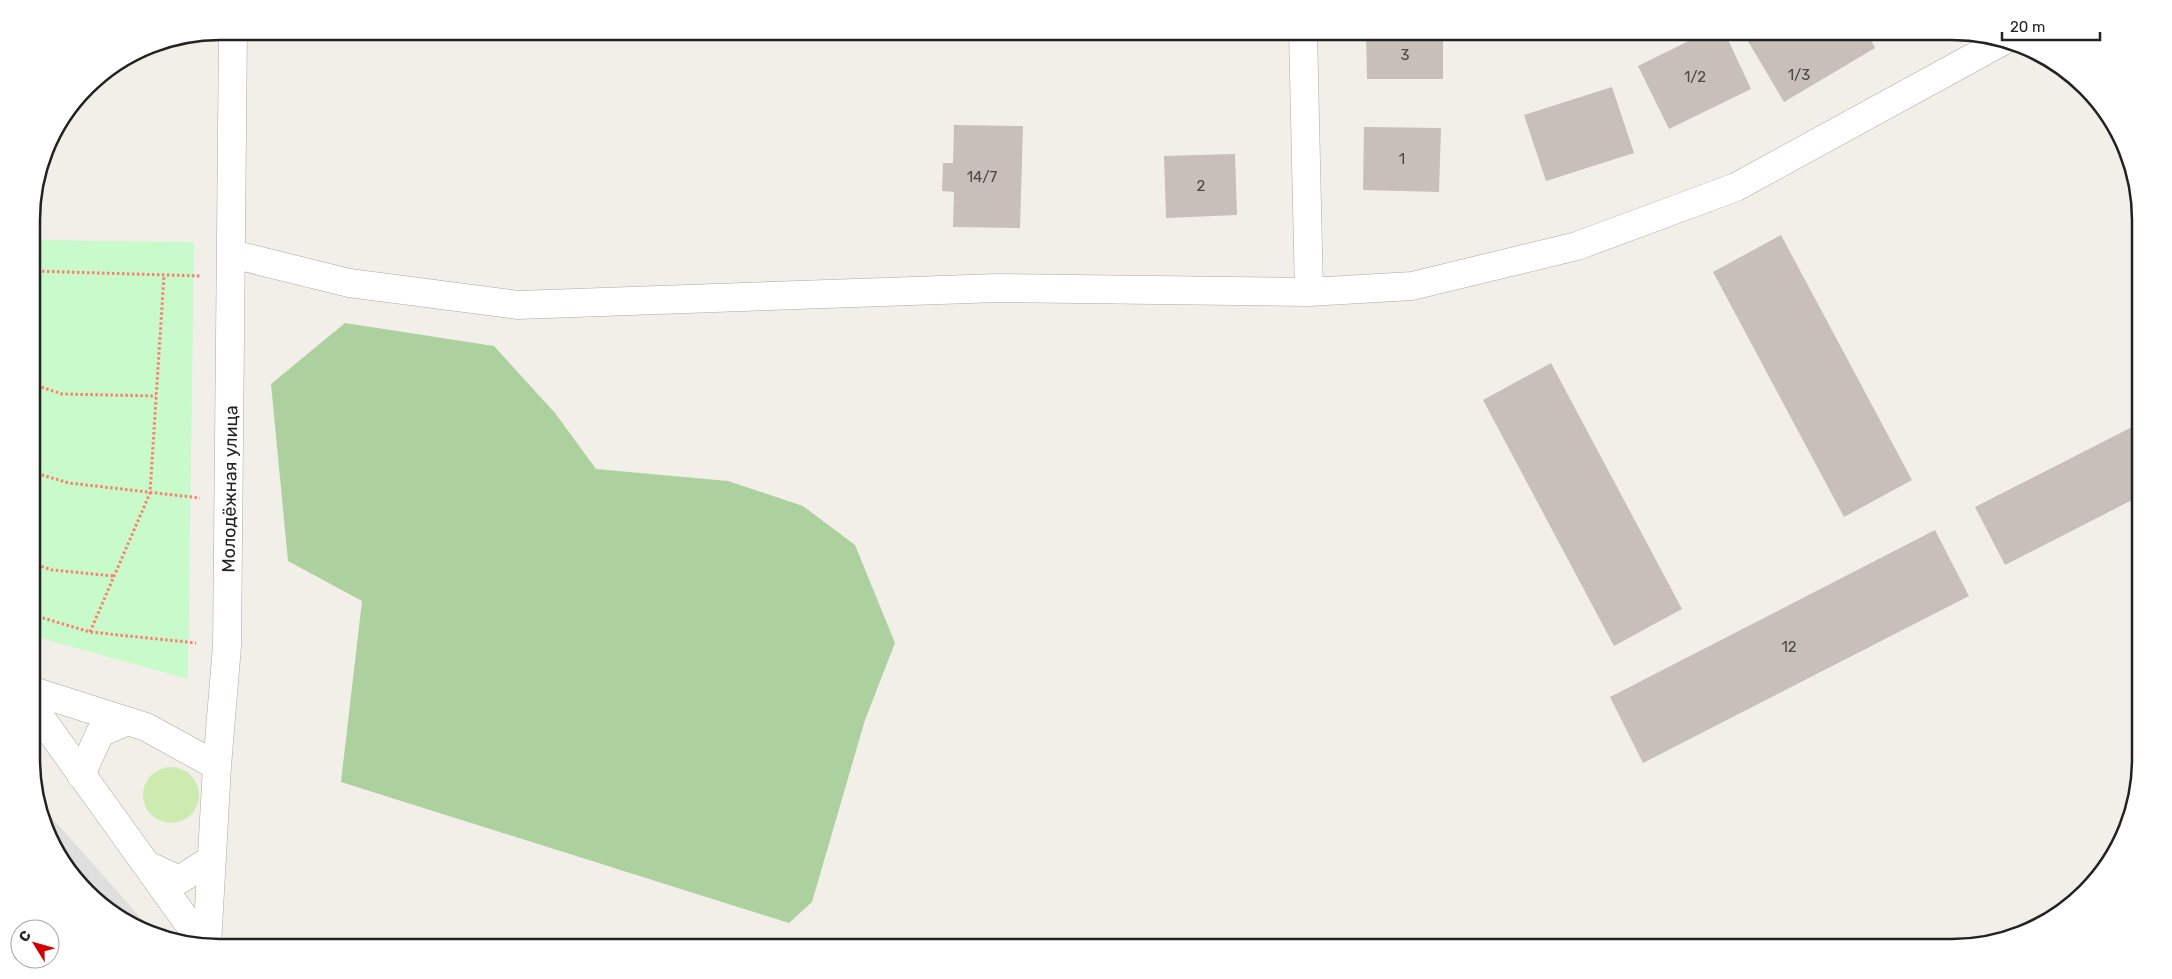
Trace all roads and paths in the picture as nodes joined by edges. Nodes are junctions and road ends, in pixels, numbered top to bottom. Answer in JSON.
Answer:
{"nodes":[{"id":1,"x":233,"y":40,"type":"edge"},
{"id":2,"x":1303,"y":40,"type":"edge"},
{"id":3,"x":1995,"y":45,"type":"edge"},
{"id":4,"x":232,"y":266,"type":"junction"},
{"id":5,"x":40,"y":271,"type":"edge"},
{"id":6,"x":164,"y":275,"type":"junction"},
{"id":7,"x":1309,"y":292,"type":"junction"},
{"id":8,"x":40,"y":387,"type":"edge"},
{"id":9,"x":156,"y":396,"type":"junction"},
{"id":10,"x":40,"y":474,"type":"edge"},
{"id":11,"x":150,"y":493,"type":"junction"},
{"id":12,"x":230,"y":502,"type":"junction"},
{"id":13,"x":40,"y":566,"type":"edge"},
{"id":14,"x":114,"y":576,"type":"junction"},
{"id":15,"x":40,"y":617,"type":"edge"},
{"id":16,"x":90,"y":632,"type":"junction"},
{"id":17,"x":228,"y":646,"type":"junction"},
{"id":18,"x":40,"y":693,"type":"edge"},
{"id":19,"x":40,"y":718,"type":"edge"},
{"id":20,"x":128,"y":720,"type":"junction"},
{"id":21,"x":217,"y":766,"type":"junction"},
{"id":22,"x":81,"y":775,"type":"junction"},
{"id":23,"x":212,"y":858,"type":"junction"},
{"id":24,"x":147,"y":866,"type":"junction"},
{"id":25,"x":201,"y":938,"type":"edge"},
{"id":26,"x":206,"y":939,"type":"edge"}],
"edges":[{"from":1,"to":4,"type":"street","name":"Молодёжная улица"},
{"from":2,"to":7,"type":"street"},
{"from":3,"to":7,"type":"street"},
{"from":4,"to":6,"type":"path"},
{"from":4,"to":7,"type":"street"},
{"from":4,"to":12,"type":"street","name":"Молодёжная улица"},
{"from":5,"to":6,"type":"path"},
{"from":6,"to":9,"type":"path"},
{"from":8,"to":9,"type":"path"},
{"from":9,"to":11,"type":"path"},
{"from":10,"to":11,"type":"path"},
{"from":11,"to":12,"type":"path"},
{"from":11,"to":14,"type":"path"},
{"from":12,"to":17,"type":"street","name":"Молодёжная улица"},
{"from":13,"to":14,"type":"path"},
{"from":14,"to":16,"type":"path"},
{"from":15,"to":16,"type":"path"},
{"from":16,"to":17,"type":"path"},
{"from":17,"to":21,"type":"street","name":"Молодёжная улица"},
{"from":18,"to":20,"type":"street"},
{"from":19,"to":22,"type":"street"},
{"from":20,"to":21,"type":"street"},
{"from":20,"to":22,"type":"street"},
{"from":21,"to":23,"type":"street","name":"Молодёжная улица"},
{"from":22,"to":24,"type":"street"},
{"from":23,"to":24,"type":"street"},
{"from":23,"to":26,"type":"street","name":"Молодёжная улица"},
{"from":24,"to":25,"type":"street"}]}
